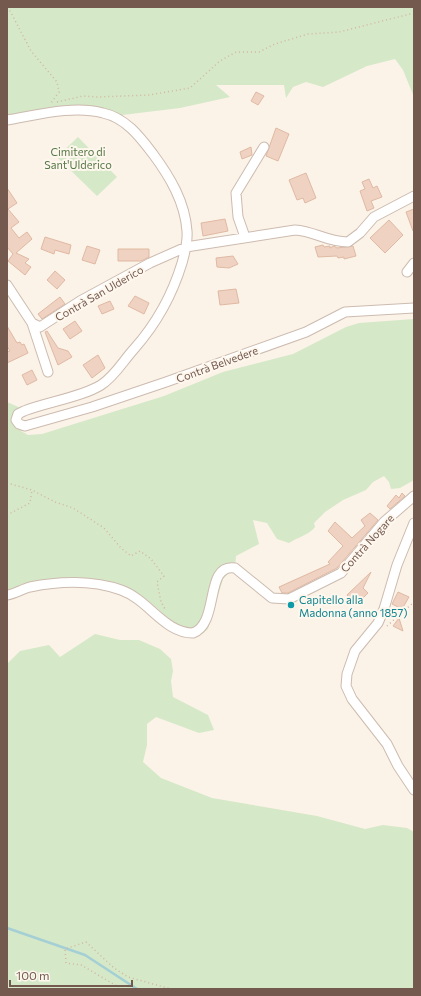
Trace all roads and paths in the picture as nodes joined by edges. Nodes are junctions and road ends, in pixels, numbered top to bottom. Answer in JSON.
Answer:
{"nodes":[{"id":1,"x":8,"y":7,"type":"edge"},
{"id":2,"x":414,"y":13,"type":"edge"},
{"id":3,"x":7,"y":120,"type":"edge"},
{"id":4,"x":264,"y":147,"type":"dead end"},
{"id":5,"x":414,"y":196,"type":"edge"},
{"id":6,"x":245,"y":237,"type":"junction"},
{"id":7,"x":186,"y":247,"type":"junction"},
{"id":8,"x":414,"y":263,"type":"edge"},
{"id":9,"x":407,"y":272,"type":"dead end"},
{"id":10,"x":7,"y":285,"type":"edge"},
{"id":11,"x":414,"y":308,"type":"edge"},
{"id":12,"x":32,"y":323,"type":"junction"},
{"id":13,"x":48,"y":372,"type":"dead end"},
{"id":14,"x":7,"y":483,"type":"edge"},
{"id":15,"x":32,"y":490,"type":"junction"},
{"id":16,"x":414,"y":496,"type":"edge"},
{"id":17,"x":7,"y":515,"type":"edge"},
{"id":18,"x":414,"y":522,"type":"edge"},
{"id":19,"x":7,"y":595,"type":"edge"},
{"id":20,"x":414,"y":602,"type":"edge"},
{"id":21,"x":158,"y":616,"type":"junction"},
{"id":22,"x":384,"y":628,"type":"dead end"},
{"id":23,"x":414,"y":790,"type":"edge"},
{"id":24,"x":118,"y":989,"type":"edge"},
{"id":25,"x":171,"y":989,"type":"edge"}],
"edges":[{"from":1,"to":2,"type":"path"},
{"from":3,"to":7,"type":"street"},
{"from":4,"to":6,"type":"street"},
{"from":5,"to":6,"type":"street"},
{"from":6,"to":7,"type":"street"},
{"from":7,"to":11,"type":"street","name":"Contrà Belvedere"},
{"from":7,"to":12,"type":"street","name":"Contrà San Ulderico"},
{"from":8,"to":9,"type":"street"},
{"from":10,"to":12,"type":"street"},
{"from":12,"to":13,"type":"street"},
{"from":14,"to":15,"type":"path"},
{"from":15,"to":17,"type":"path"},
{"from":15,"to":21,"type":"path"},
{"from":16,"to":21,"type":"street","name":"Contrà Nogare"},
{"from":18,"to":23,"type":"street"},
{"from":19,"to":21,"type":"street","name":"Contrà Nogare"},
{"from":20,"to":22,"type":"path"},
{"from":24,"to":25,"type":"path"}]}
